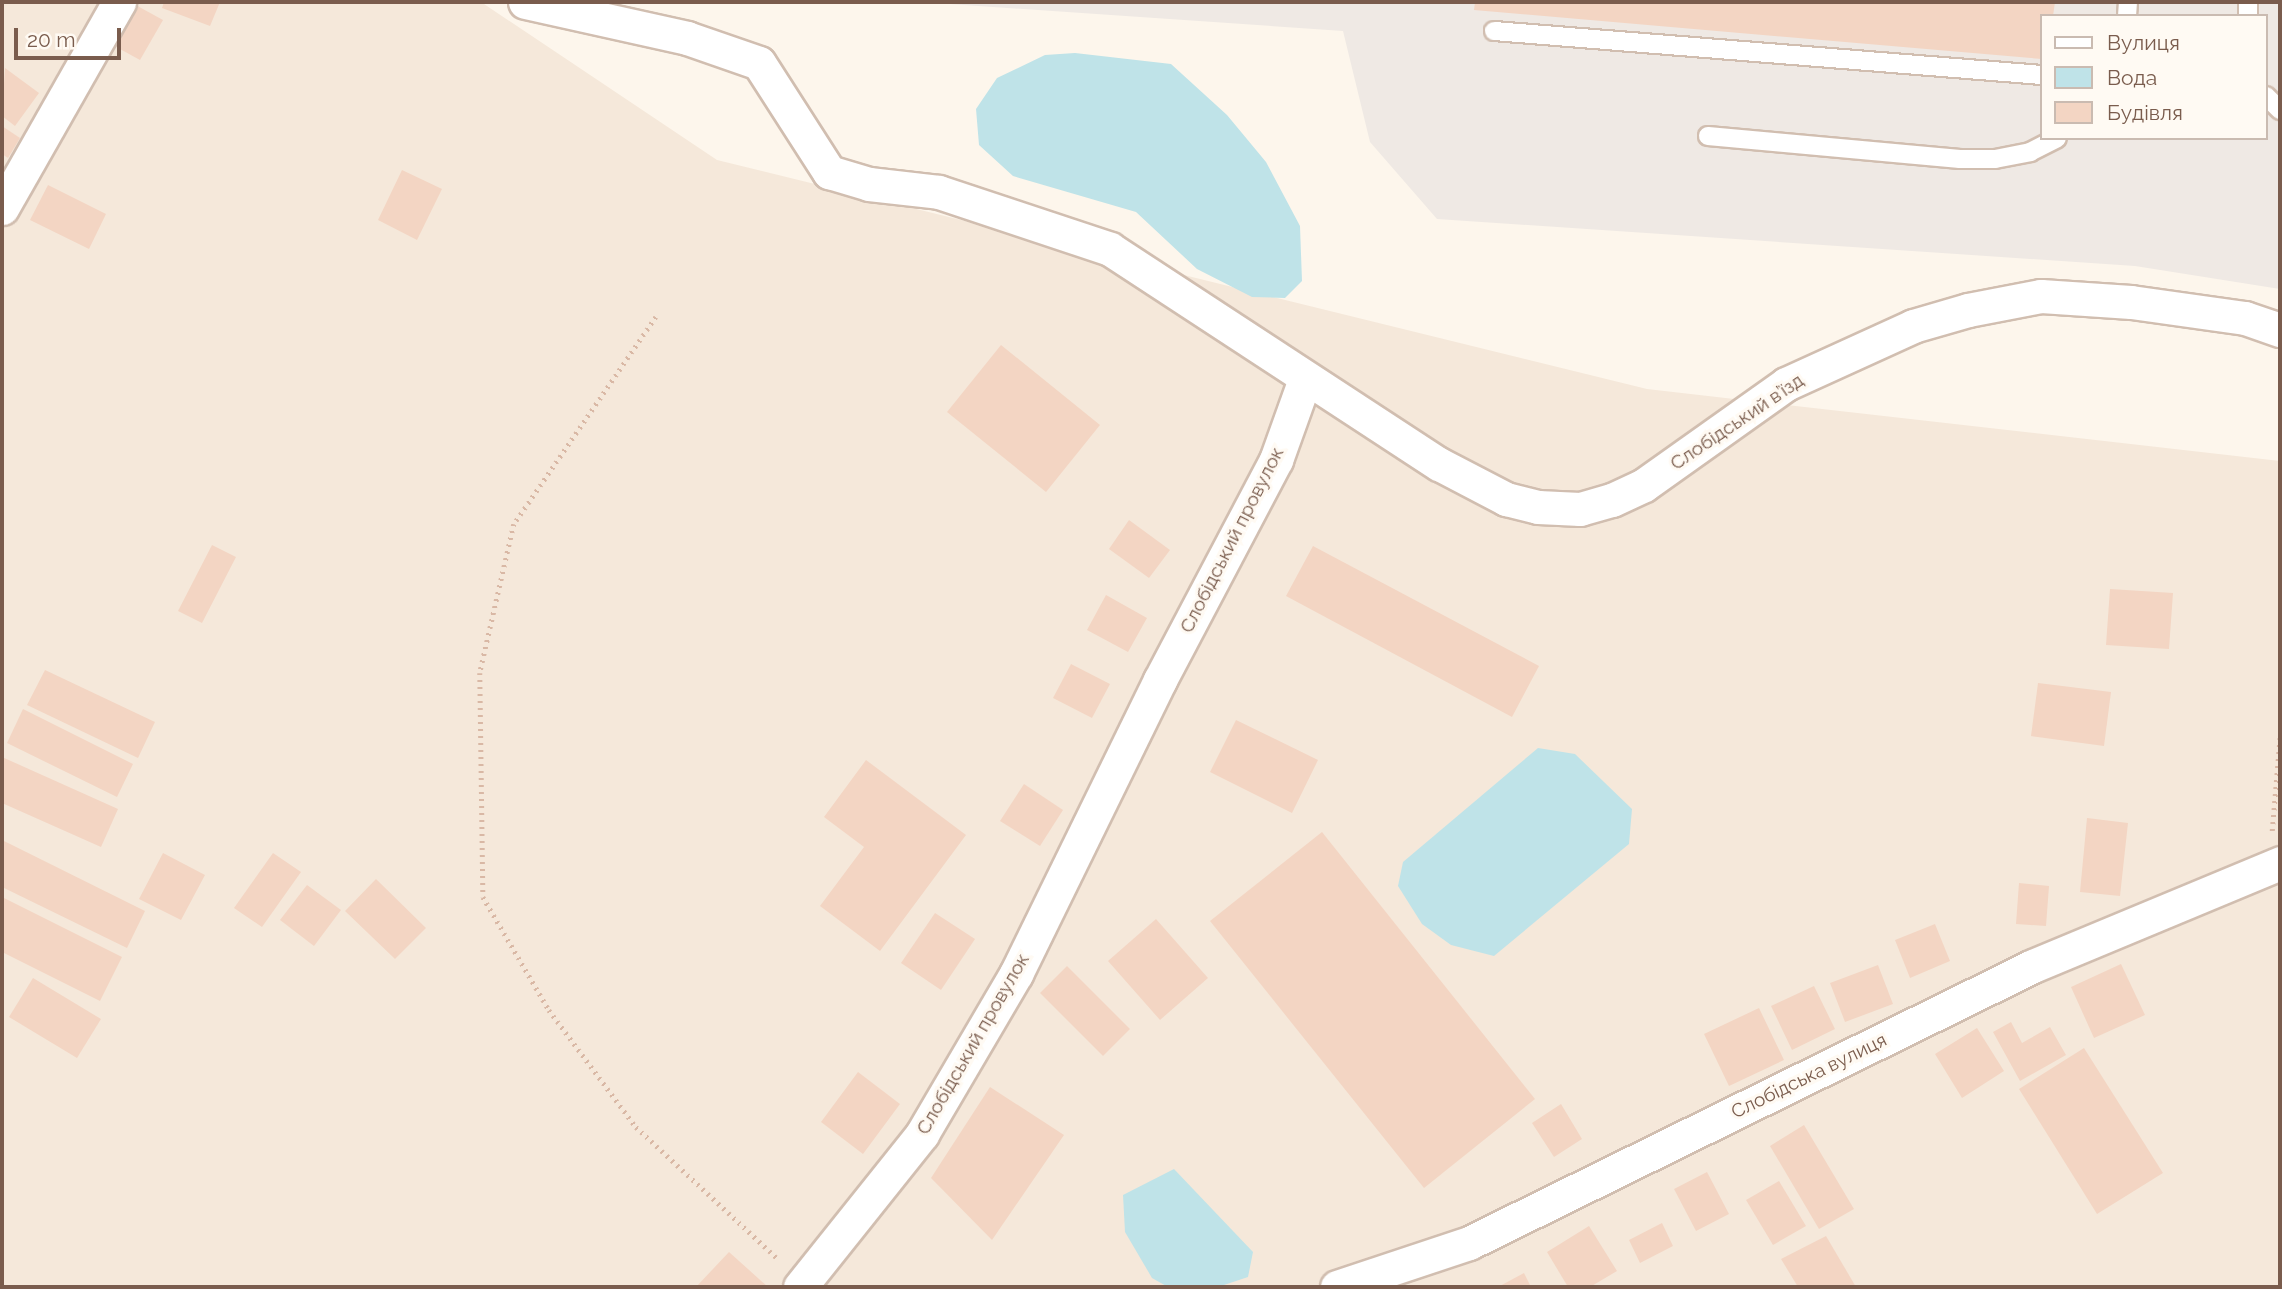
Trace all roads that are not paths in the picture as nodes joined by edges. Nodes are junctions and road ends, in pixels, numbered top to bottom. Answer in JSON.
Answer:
{"nodes":[{"id":1,"x":119,"y":2,"type":"edge"},
{"id":2,"x":524,"y":2,"type":"edge"},
{"id":3,"x":1494,"y":31,"type":"dead end"},
{"id":4,"x":2040,"y":75,"type":"edge"},
{"id":5,"x":1708,"y":136,"type":"dead end"},
{"id":6,"x":2053,"y":140,"type":"edge"},
{"id":7,"x":2,"y":208,"type":"edge"},
{"id":8,"x":2280,"y":330,"type":"edge"},
{"id":9,"x":1305,"y":379,"type":"junction"},
{"id":10,"x":2274,"y":865,"type":"edge"},
{"id":11,"x":802,"y":1285,"type":"edge"},
{"id":12,"x":1337,"y":1287,"type":"edge"}],
"edges":[{"from":1,"to":7,"type":"street"},
{"from":2,"to":9,"type":"street"},
{"from":3,"to":4,"type":"lane"},
{"from":5,"to":6,"type":"lane"},
{"from":8,"to":9,"type":"street","name":"Слобідський в’їзд"},
{"from":9,"to":11,"type":"street","name":"Слобідський провулок"},
{"from":10,"to":12,"type":"street","name":"Слобідська вулиця"}]}
